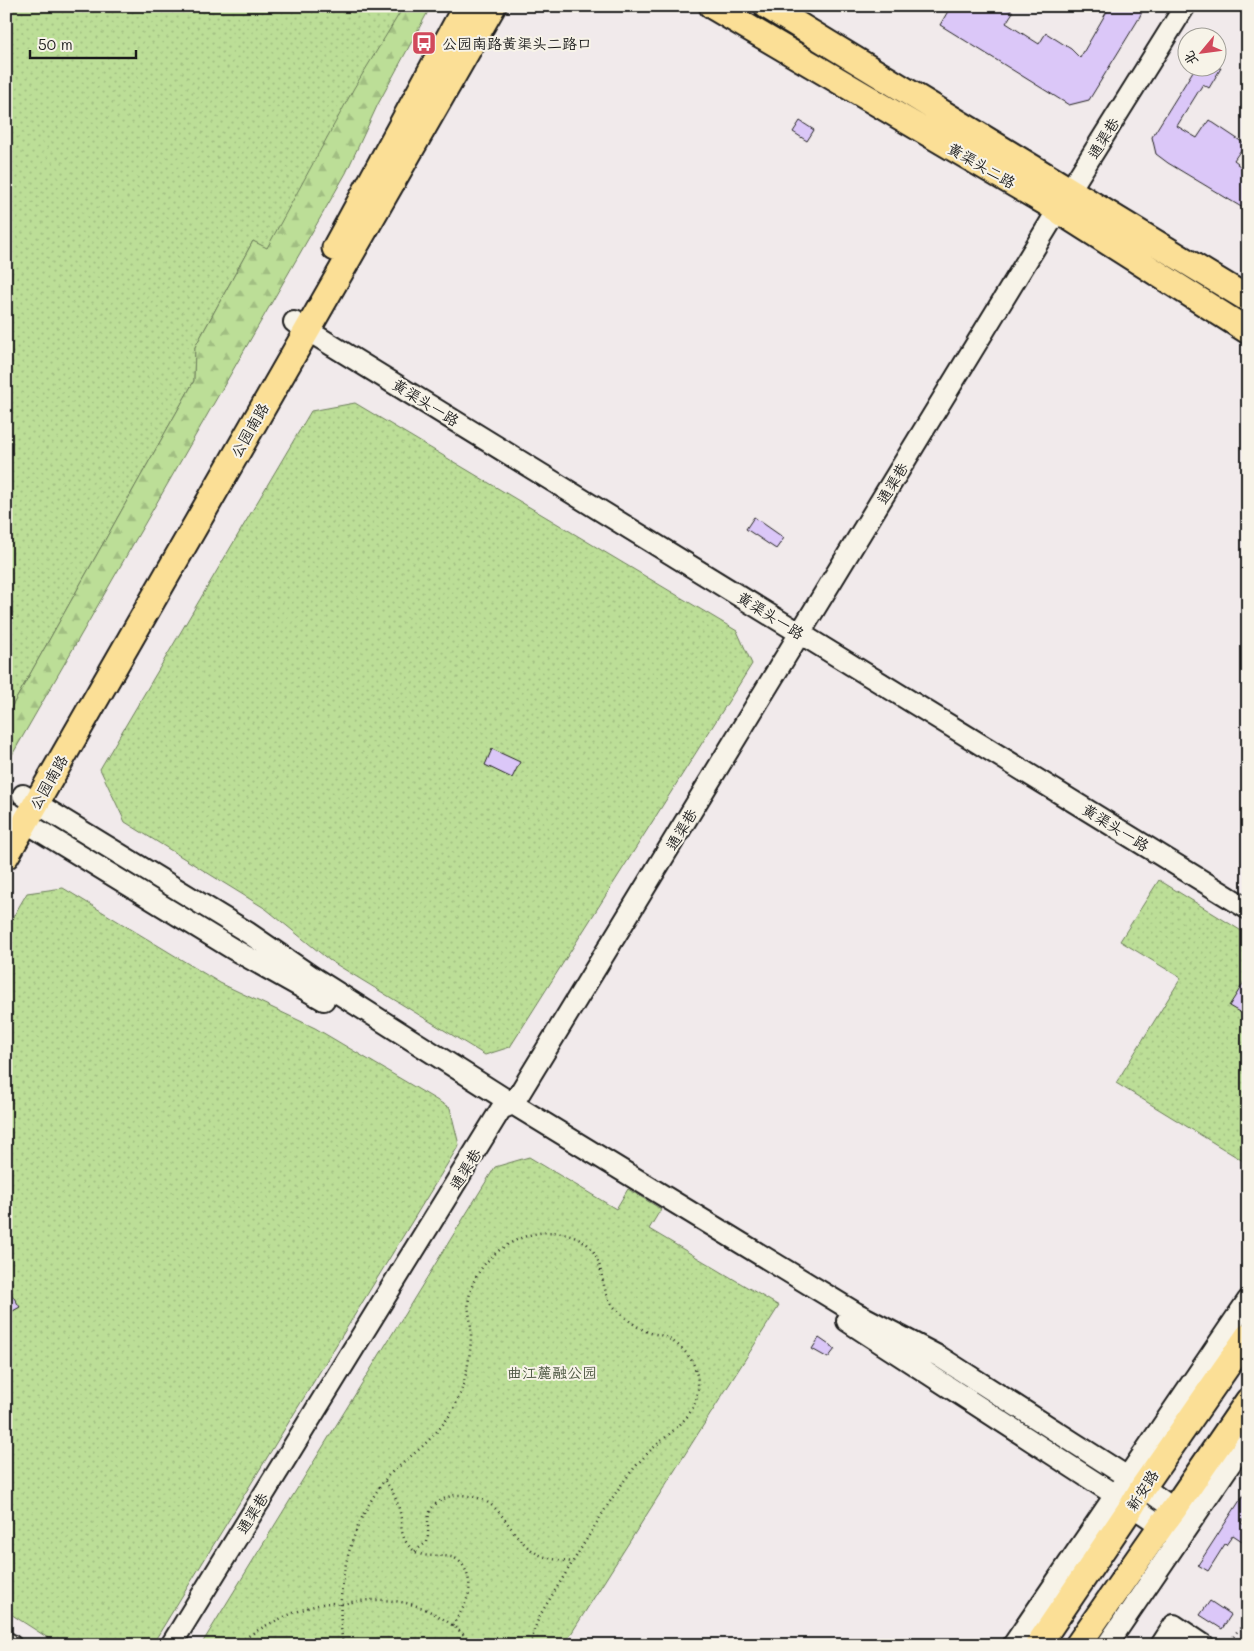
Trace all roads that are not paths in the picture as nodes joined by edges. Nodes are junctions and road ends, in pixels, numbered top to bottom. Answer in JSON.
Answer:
{"nodes":[{"id":1,"x":466,"y":6,"type":"edge"},
{"id":2,"x":493,"y":6,"type":"edge"},
{"id":3,"x":712,"y":6,"type":"edge"},
{"id":4,"x":768,"y":6,"type":"edge"},
{"id":5,"x":1185,"y":6,"type":"edge"},
{"id":6,"x":1064,"y":201,"type":"junction"},
{"id":7,"x":1248,"y":299,"type":"edge"},
{"id":8,"x":301,"y":325,"type":"junction"},
{"id":9,"x":1248,"y":331,"type":"edge"},
{"id":10,"x":801,"y":633,"type":"junction"},
{"id":11,"x":20,"y":812,"type":"edge"},
{"id":12,"x":6,"y":856,"type":"edge"},
{"id":13,"x":1248,"y":909,"type":"edge"},
{"id":14,"x":507,"y":1107,"type":"junction"},
{"id":15,"x":1248,"y":1300,"type":"edge"},
{"id":16,"x":1248,"y":1336,"type":"edge"},
{"id":17,"x":1248,"y":1401,"type":"edge"},
{"id":18,"x":1248,"y":1438,"type":"edge"},
{"id":19,"x":1129,"y":1491,"type":"junction"},
{"id":20,"x":1176,"y":1524,"type":"junction"},
{"id":21,"x":6,"y":1642,"type":"edge"},
{"id":22,"x":11,"y":1645,"type":"edge"},
{"id":23,"x":170,"y":1645,"type":"edge"},
{"id":24,"x":1013,"y":1645,"type":"edge"},
{"id":25,"x":1038,"y":1645,"type":"edge"},
{"id":26,"x":1078,"y":1645,"type":"edge"},
{"id":27,"x":1107,"y":1645,"type":"edge"},
{"id":28,"x":1161,"y":1645,"type":"edge"},
{"id":29,"x":1204,"y":1645,"type":"edge"}],
"edges":[{"from":1,"to":8,"type":"main road","name":"公园南路"},
{"from":2,"to":8,"type":"main road","name":"公园南路"},
{"from":3,"to":6,"type":"main road","name":"黄渠头二路"},
{"from":4,"to":6,"type":"main road","name":"黄渠头二路"},
{"from":5,"to":6,"type":"street","name":"通渠巷"},
{"from":6,"to":7,"type":"main road","name":"黄渠头二路"},
{"from":6,"to":9,"type":"main road","name":"黄渠头二路"},
{"from":6,"to":10,"type":"street","name":"通渠巷"},
{"from":8,"to":10,"type":"street","name":"黄渠头一路"},
{"from":8,"to":11,"type":"main road","name":"公园南路"},
{"from":10,"to":13,"type":"street","name":"黄渠头一路"},
{"from":10,"to":14,"type":"street","name":"通渠巷"},
{"from":11,"to":12,"type":"main road","name":"公园南路"},
{"from":11,"to":14,"type":"street"},
{"from":14,"to":19,"type":"street"},
{"from":14,"to":23,"type":"street","name":"通渠巷"},
{"from":15,"to":19,"type":"street"},
{"from":16,"to":19,"type":"main road","name":"新安路"},
{"from":17,"to":20,"type":"main road"},
{"from":18,"to":20,"type":"street"},
{"from":19,"to":20,"type":"street"},
{"from":19,"to":24,"type":"street"},
{"from":19,"to":25,"type":"main road","name":"新安路"},
{"from":20,"to":26,"type":"main road"},
{"from":20,"to":27,"type":"street"},
{"from":21,"to":22,"type":"street"},
{"from":28,"to":29,"type":"street"}]}
